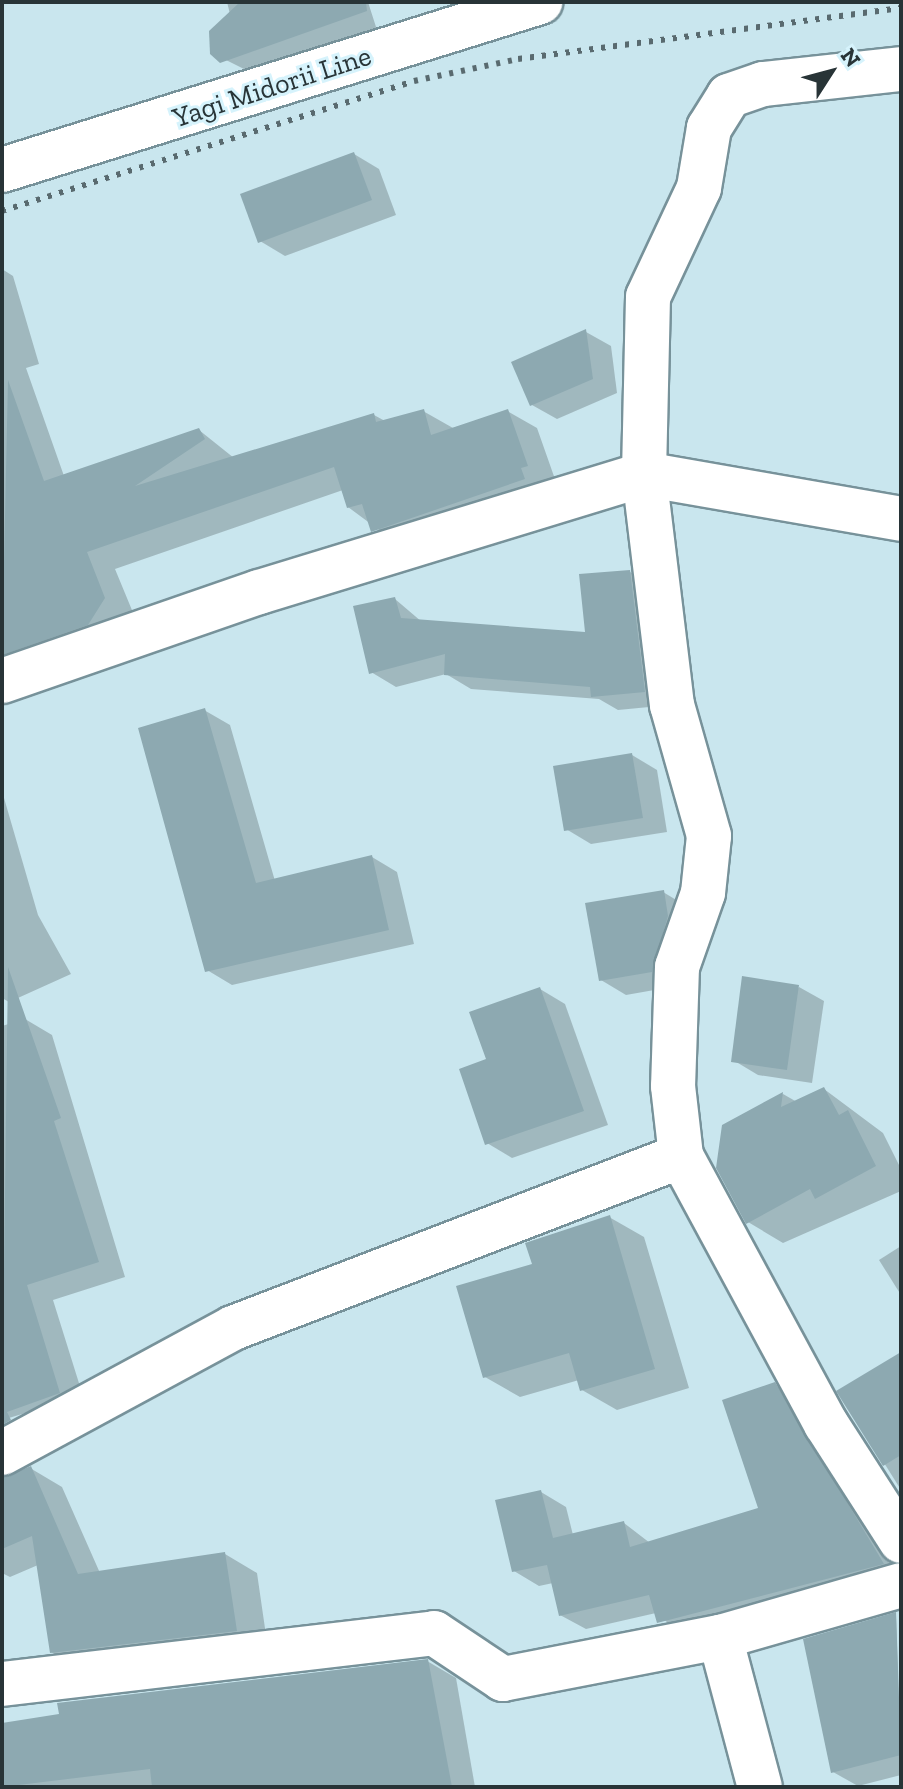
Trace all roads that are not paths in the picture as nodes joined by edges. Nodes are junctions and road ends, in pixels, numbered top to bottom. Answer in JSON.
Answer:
{"nodes":[{"id":1,"x":540,"y":2,"type":"edge"},
{"id":2,"x":901,"y":69,"type":"edge"},
{"id":3,"x":2,"y":170,"type":"edge"},
{"id":4,"x":644,"y":474,"type":"junction"},
{"id":5,"x":901,"y":519,"type":"edge"},
{"id":6,"x":2,"y":681,"type":"edge"},
{"id":7,"x":681,"y":1156,"type":"junction"},
{"id":8,"x":2,"y":1453,"type":"edge"},
{"id":9,"x":901,"y":1541,"type":"edge"},
{"id":10,"x":901,"y":1585,"type":"edge"},
{"id":11,"x":720,"y":1637,"type":"junction"},
{"id":12,"x":2,"y":1684,"type":"edge"},
{"id":13,"x":760,"y":1787,"type":"edge"}],
"edges":[{"from":1,"to":3,"type":"street","name":"Yagi Midorii Line"},
{"from":2,"to":4,"type":"street"},
{"from":4,"to":5,"type":"street"},
{"from":4,"to":6,"type":"street"},
{"from":4,"to":7,"type":"street"},
{"from":7,"to":8,"type":"street"},
{"from":7,"to":9,"type":"street"},
{"from":10,"to":11,"type":"street"},
{"from":11,"to":12,"type":"street"},
{"from":11,"to":13,"type":"street"}]}
